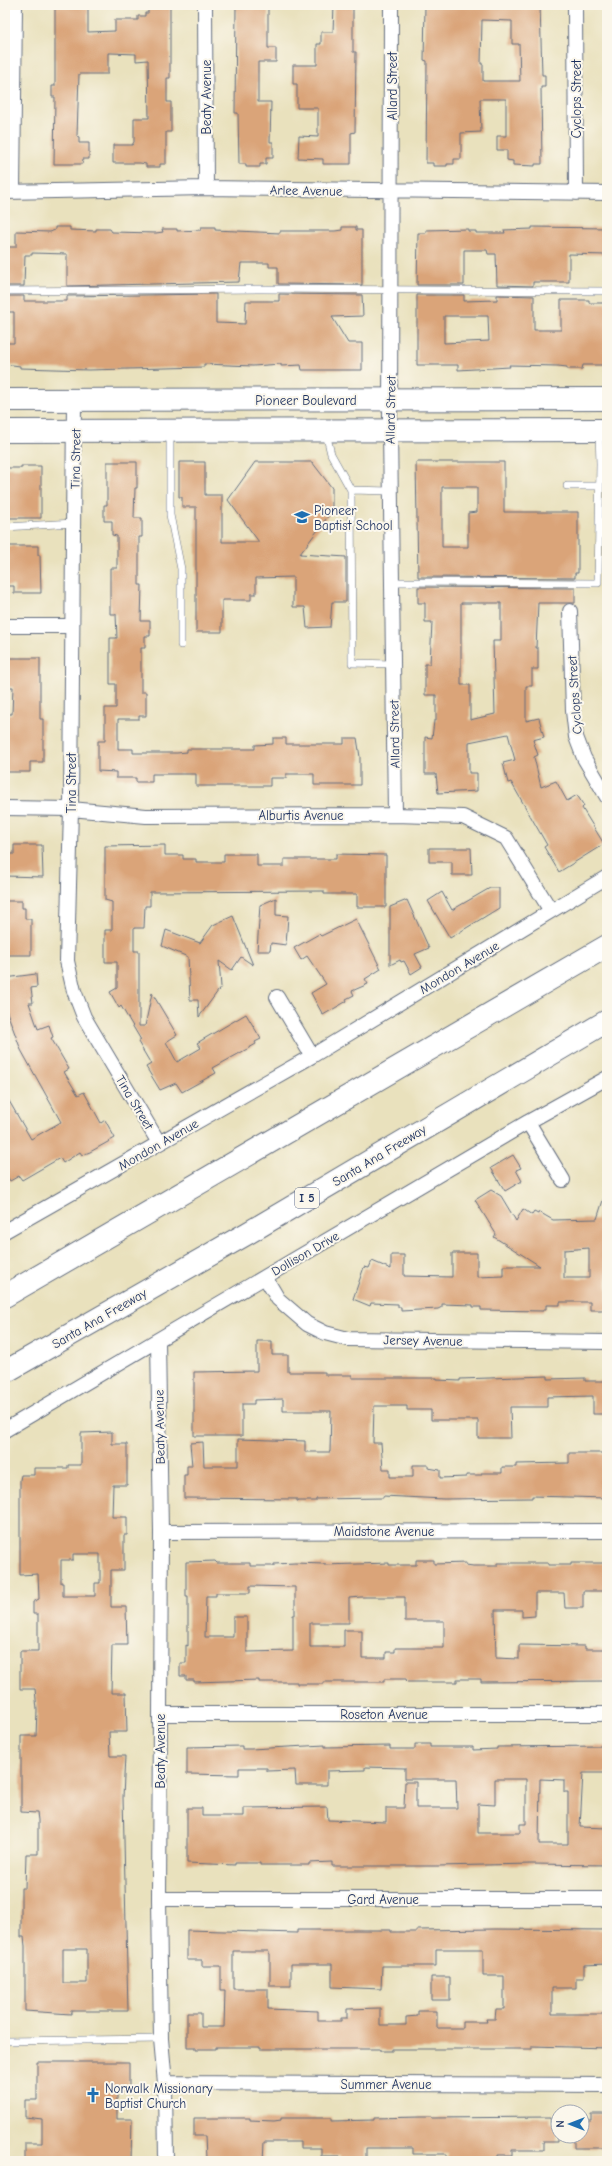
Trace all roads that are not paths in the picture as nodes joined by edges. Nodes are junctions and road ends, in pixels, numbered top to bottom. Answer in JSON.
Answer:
{"nodes":[{"id":1,"x":15,"y":5,"type":"edge"},
{"id":2,"x":205,"y":5,"type":"edge"},
{"id":3,"x":392,"y":5,"type":"edge"},
{"id":4,"x":575,"y":5,"type":"edge"},
{"id":5,"x":206,"y":188,"type":"junction"},
{"id":6,"x":392,"y":191,"type":"junction"},
{"id":7,"x":9,"y":192,"type":"edge"},
{"id":8,"x":576,"y":193,"type":"junction"},
{"id":9,"x":607,"y":193,"type":"edge"},
{"id":10,"x":391,"y":289,"type":"junction"},
{"id":11,"x":5,"y":291,"type":"edge"},
{"id":12,"x":607,"y":291,"type":"edge"},
{"id":13,"x":607,"y":399,"type":"edge"},
{"id":14,"x":5,"y":400,"type":"edge"},
{"id":15,"x":74,"y":400,"type":"junction"},
{"id":16,"x":391,"y":400,"type":"junction"},
{"id":17,"x":325,"y":430,"type":"junction"},
{"id":18,"x":390,"y":430,"type":"junction"},
{"id":19,"x":603,"y":430,"type":"edge"},
{"id":20,"x":5,"y":431,"type":"edge"},
{"id":21,"x":75,"y":431,"type":"junction"},
{"id":22,"x":170,"y":431,"type":"junction"},
{"id":23,"x":567,"y":486,"type":"dead end"},
{"id":24,"x":600,"y":486,"type":"junction"},
{"id":25,"x":351,"y":490,"type":"junction"},
{"id":26,"x":390,"y":491,"type":"junction"},
{"id":27,"x":74,"y":523,"type":"junction"},
{"id":28,"x":5,"y":527,"type":"edge"},
{"id":29,"x":392,"y":582,"type":"junction"},
{"id":30,"x":570,"y":611,"type":"dead end"},
{"id":31,"x":5,"y":626,"type":"edge"},
{"id":32,"x":72,"y":626,"type":"junction"},
{"id":33,"x":181,"y":645,"type":"dead end"},
{"id":34,"x":393,"y":664,"type":"junction"},
{"id":35,"x":607,"y":797,"type":"edge"},
{"id":36,"x":5,"y":808,"type":"edge"},
{"id":37,"x":71,"y":808,"type":"junction"},
{"id":38,"x":395,"y":815,"type":"junction"},
{"id":39,"x":607,"y":877,"type":"edge"},
{"id":40,"x":551,"y":911,"type":"junction"},
{"id":41,"x":607,"y":946,"type":"edge"},
{"id":42,"x":277,"y":997,"type":"dead end"},
{"id":43,"x":607,"y":1020,"type":"edge"},
{"id":44,"x":312,"y":1056,"type":"junction"},
{"id":45,"x":607,"y":1078,"type":"edge"},
{"id":46,"x":528,"y":1122,"type":"junction"},
{"id":47,"x":159,"y":1143,"type":"junction"},
{"id":48,"x":563,"y":1180,"type":"dead end"},
{"id":49,"x":5,"y":1231,"type":"edge"},
{"id":50,"x":265,"y":1277,"type":"junction"},
{"id":51,"x":5,"y":1296,"type":"edge"},
{"id":52,"x":158,"y":1340,"type":"junction"},
{"id":53,"x":607,"y":1342,"type":"edge"},
{"id":54,"x":5,"y":1372,"type":"edge"},
{"id":55,"x":5,"y":1430,"type":"edge"},
{"id":56,"x":607,"y":1531,"type":"edge"},
{"id":57,"x":161,"y":1532,"type":"junction"},
{"id":58,"x":161,"y":1714,"type":"junction"},
{"id":59,"x":607,"y":1714,"type":"edge"},
{"id":60,"x":159,"y":1899,"type":"junction"},
{"id":61,"x":607,"y":1899,"type":"edge"},
{"id":62,"x":161,"y":2039,"type":"junction"},
{"id":63,"x":5,"y":2041,"type":"edge"},
{"id":64,"x":165,"y":2082,"type":"junction"},
{"id":65,"x":607,"y":2085,"type":"edge"},
{"id":66,"x":166,"y":2161,"type":"edge"}],
"edges":[{"from":1,"to":7,"type":"street"},
{"from":2,"to":5,"type":"street","name":"Beaty Avenue"},
{"from":3,"to":6,"type":"street","name":"Allard Street"},
{"from":4,"to":8,"type":"street","name":"Cyclops Street"},
{"from":5,"to":6,"type":"street","name":"Arlee Avenue"},
{"from":5,"to":7,"type":"street","name":"Arlee Avenue"},
{"from":6,"to":8,"type":"street","name":"Arlee Avenue"},
{"from":6,"to":10,"type":"street","name":"Allard Street"},
{"from":8,"to":9,"type":"street","name":"Arlee Avenue"},
{"from":10,"to":11,"type":"lane"},
{"from":10,"to":12,"type":"lane"},
{"from":10,"to":16,"type":"street","name":"Allard Street"},
{"from":13,"to":16,"type":"main road","name":"Pioneer Boulevard"},
{"from":14,"to":15,"type":"main road","name":"Pioneer Boulevard"},
{"from":15,"to":16,"type":"main road","name":"Pioneer Boulevard"},
{"from":15,"to":21,"type":"street","name":"Tina Street"},
{"from":16,"to":18,"type":"street","name":"Allard Street"},
{"from":17,"to":18,"type":"main road"},
{"from":17,"to":22,"type":"main road"},
{"from":17,"to":25,"type":"lane"},
{"from":18,"to":19,"type":"main road"},
{"from":18,"to":26,"type":"street","name":"Allard Street"},
{"from":19,"to":24,"type":"lane"},
{"from":20,"to":21,"type":"main road"},
{"from":21,"to":22,"type":"main road"},
{"from":21,"to":27,"type":"street","name":"Tina Street"},
{"from":22,"to":33,"type":"lane"},
{"from":23,"to":24,"type":"lane"},
{"from":24,"to":29,"type":"lane"},
{"from":25,"to":26,"type":"lane"},
{"from":25,"to":34,"type":"lane"},
{"from":26,"to":29,"type":"street","name":"Allard Street"},
{"from":27,"to":28,"type":"lane"},
{"from":27,"to":32,"type":"street","name":"Tina Street"},
{"from":29,"to":34,"type":"street","name":"Allard Street"},
{"from":30,"to":35,"type":"street","name":"Cyclops Street"},
{"from":31,"to":32,"type":"street"},
{"from":32,"to":37,"type":"street","name":"Tina Street"},
{"from":34,"to":38,"type":"street","name":"Allard Street"},
{"from":36,"to":37,"type":"street","name":"Alburtis Avenue"},
{"from":37,"to":38,"type":"street","name":"Alburtis Avenue"},
{"from":37,"to":47,"type":"street","name":"Tina Street"},
{"from":38,"to":40,"type":"street","name":"Alburtis Avenue"},
{"from":39,"to":40,"type":"street","name":"Mondon Avenue"},
{"from":40,"to":44,"type":"street","name":"Mondon Avenue"},
{"from":41,"to":51,"type":"main road"},
{"from":42,"to":44,"type":"street"},
{"from":43,"to":54,"type":"main road","name":"Santa Ana Freeway","number":"I 5"},
{"from":44,"to":47,"type":"street","name":"Mondon Avenue"},
{"from":45,"to":46,"type":"street","name":"Dollison Drive"},
{"from":46,"to":48,"type":"street"},
{"from":46,"to":50,"type":"street","name":"Dollison Drive"},
{"from":47,"to":49,"type":"street","name":"Mondon Avenue"},
{"from":50,"to":52,"type":"street","name":"Dollison Drive"},
{"from":50,"to":53,"type":"street","name":"Jersey Avenue"},
{"from":52,"to":55,"type":"street","name":"Dollison Drive"},
{"from":52,"to":57,"type":"street","name":"Beaty Avenue"},
{"from":56,"to":57,"type":"street","name":"Maidstone Avenue"},
{"from":57,"to":58,"type":"street","name":"Beaty Avenue"},
{"from":58,"to":59,"type":"street","name":"Roseton Avenue"},
{"from":58,"to":60,"type":"street","name":"Beaty Avenue"},
{"from":60,"to":61,"type":"street","name":"Gard Avenue"},
{"from":60,"to":62,"type":"street","name":"Beaty Avenue"},
{"from":62,"to":63,"type":"lane"},
{"from":62,"to":64,"type":"street","name":"Beaty Avenue"},
{"from":64,"to":65,"type":"street","name":"Summer Avenue"},
{"from":64,"to":66,"type":"street","name":"Beaty Avenue"}]}
